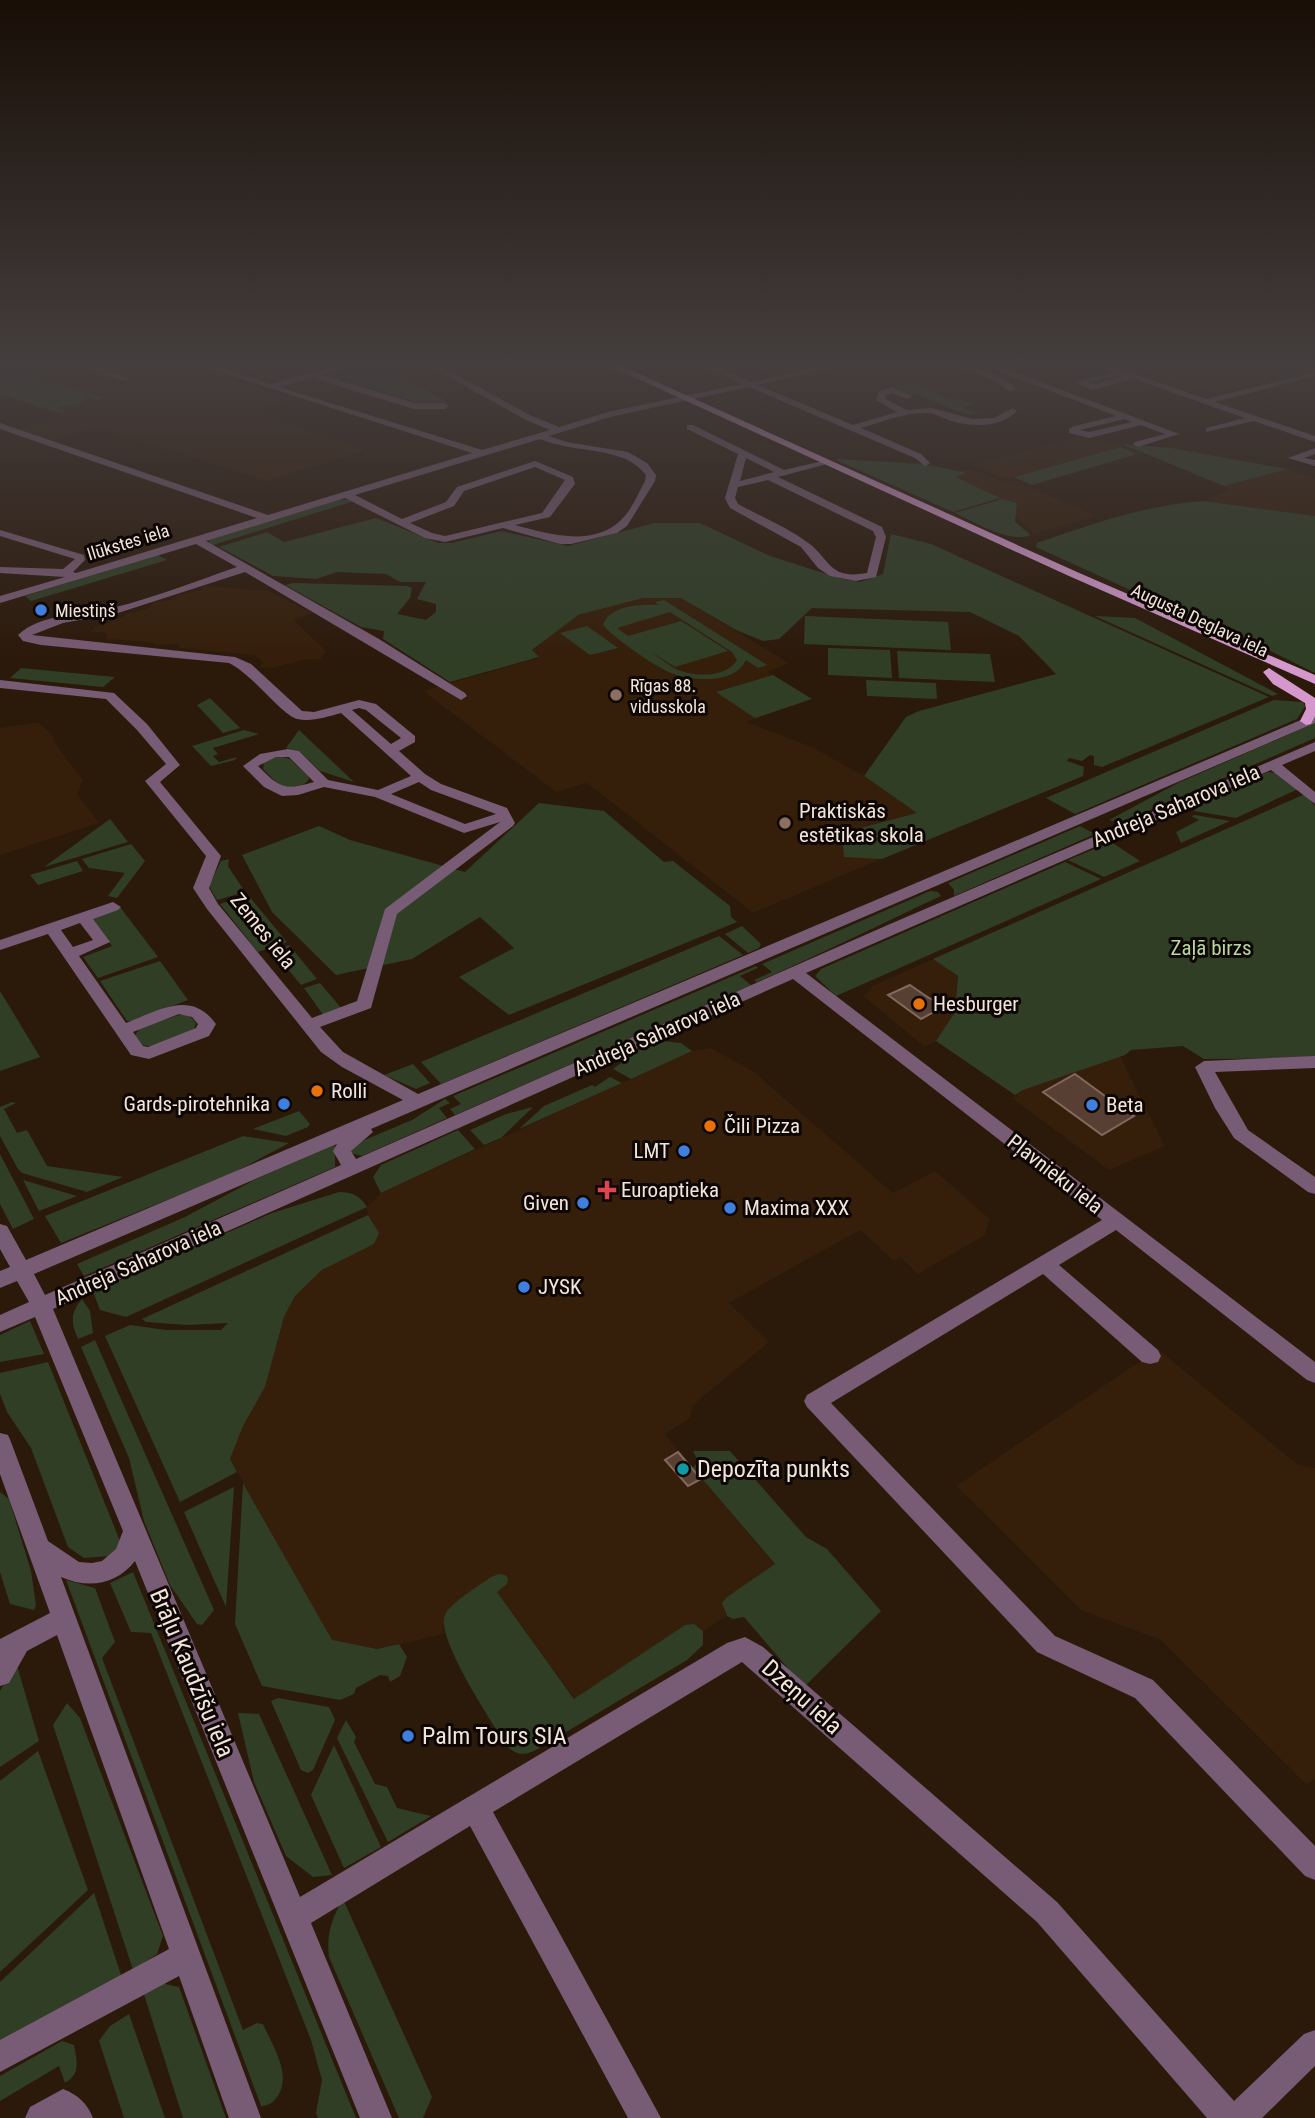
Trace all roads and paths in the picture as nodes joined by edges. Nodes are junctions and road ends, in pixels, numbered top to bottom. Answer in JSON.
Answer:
{"nodes":[{"id":1,"x":112,"y":465,"type":"edge"},
{"id":2,"x":441,"y":465,"type":"edge"},
{"id":3,"x":533,"y":465,"type":"edge"},
{"id":4,"x":538,"y":465,"type":"edge"},
{"id":5,"x":642,"y":465,"type":"edge"},
{"id":6,"x":740,"y":465,"type":"edge"},
{"id":7,"x":767,"y":465,"type":"edge"},
{"id":8,"x":812,"y":465,"type":"edge"},
{"id":9,"x":830,"y":465,"type":"edge"},
{"id":10,"x":781,"y":472,"type":"junction"},
{"id":11,"x":768,"y":476,"type":"junction"},
{"id":12,"x":735,"y":485,"type":"junction"},
{"id":13,"x":345,"y":494,"type":"junction"},
{"id":14,"x":265,"y":518,"type":"junction"},
{"id":15,"x":403,"y":522,"type":"junction"},
{"id":16,"x":506,"y":526,"type":"junction"},
{"id":17,"x":0,"y":533,"type":"edge"},
{"id":18,"x":196,"y":539,"type":"junction"},
{"id":19,"x":245,"y":568,"type":"junction"},
{"id":20,"x":0,"y":570,"type":"edge"},
{"id":21,"x":70,"y":574,"type":"junction"},
{"id":22,"x":1073,"y":574,"type":"junction"},
{"id":23,"x":0,"y":600,"type":"edge"},
{"id":24,"x":1269,"y":672,"type":"junction"},
{"id":25,"x":1315,"y":680,"type":"edge"},
{"id":26,"x":0,"y":684,"type":"edge"},
{"id":27,"x":1315,"y":692,"type":"edge"},
{"id":28,"x":461,"y":696,"type":"dead end"},
{"id":29,"x":343,"y":708,"type":"junction"},
{"id":30,"x":1310,"y":720,"type":"edge"},
{"id":31,"x":1315,"y":746,"type":"edge"},
{"id":32,"x":390,"y":750,"type":"junction"},
{"id":33,"x":1272,"y":765,"type":"junction"},
{"id":34,"x":420,"y":778,"type":"junction"},
{"id":35,"x":323,"y":783,"type":"junction"},
{"id":36,"x":1163,"y":783,"type":"junction"},
{"id":37,"x":379,"y":794,"type":"junction"},
{"id":38,"x":1315,"y":800,"type":"edge"},
{"id":39,"x":505,"y":816,"type":"junction"},
{"id":40,"x":1139,"y":822,"type":"junction"},
{"id":41,"x":905,"y":894,"type":"junction"},
{"id":42,"x":113,"y":907,"type":"dead end"},
{"id":43,"x":84,"y":917,"type":"junction"},
{"id":44,"x":896,"y":927,"type":"junction"},
{"id":45,"x":52,"y":928,"type":"junction"},
{"id":46,"x":0,"y":945,"type":"edge"},
{"id":47,"x":70,"y":954,"type":"junction"},
{"id":48,"x":796,"y":973,"type":"junction"},
{"id":49,"x":310,"y":1025,"type":"junction"},
{"id":50,"x":123,"y":1030,"type":"dead end"},
{"id":51,"x":1315,"y":1062,"type":"edge"},
{"id":52,"x":417,"y":1102,"type":"junction"},
{"id":53,"x":390,"y":1114,"type":"junction"},
{"id":54,"x":352,"y":1168,"type":"junction"},
{"id":55,"x":1315,"y":1187,"type":"edge"},
{"id":56,"x":1116,"y":1221,"type":"junction"},
{"id":57,"x":0,"y":1231,"type":"edge"},
{"id":58,"x":1044,"y":1264,"type":"junction"},
{"id":59,"x":22,"y":1270,"type":"junction"},
{"id":60,"x":0,"y":1280,"type":"edge"},
{"id":61,"x":41,"y":1306,"type":"junction"},
{"id":62,"x":0,"y":1324,"type":"edge"},
{"id":63,"x":1150,"y":1356,"type":"dead end"},
{"id":64,"x":1315,"y":1374,"type":"edge"},
{"id":65,"x":0,"y":1442,"type":"edge"},
{"id":66,"x":134,"y":1531,"type":"junction"},
{"id":67,"x":39,"y":1548,"type":"junction"},
{"id":68,"x":63,"y":1619,"type":"junction"},
{"id":69,"x":9,"y":1648,"type":"edge"},
{"id":70,"x":0,"y":1674,"type":"edge"},
{"id":71,"x":475,"y":1807,"type":"junction"},
{"id":72,"x":1315,"y":1866,"type":"edge"},
{"id":73,"x":293,"y":1917,"type":"junction"},
{"id":74,"x":186,"y":1956,"type":"junction"},
{"id":75,"x":1315,"y":2045,"type":"edge"},
{"id":76,"x":0,"y":2057,"type":"edge"},
{"id":77,"x":41,"y":2118,"type":"edge"},
{"id":78,"x":77,"y":2118,"type":"edge"},
{"id":79,"x":245,"y":2118,"type":"edge"},
{"id":80,"x":376,"y":2118,"type":"edge"},
{"id":81,"x":645,"y":2118,"type":"edge"},
{"id":82,"x":1228,"y":2118,"type":"edge"},
{"id":83,"x":1239,"y":2118,"type":"edge"}],
"edges":[{"from":1,"to":14,"type":"street"},
{"from":2,"to":13,"type":"street","name":"Ilūkstes iela"},
{"from":3,"to":15,"type":"street"},
{"from":4,"to":16,"type":"street"},
{"from":5,"to":16,"type":"street"},
{"from":6,"to":12,"type":"street"},
{"from":7,"to":10,"type":"street"},
{"from":8,"to":10,"type":"street"},
{"from":9,"to":22,"type":"main road","name":"Augusta Deglava iela"},
{"from":10,"to":11,"type":"street"},
{"from":11,"to":12,"type":"street"},
{"from":11,"to":12,"type":"street"},
{"from":13,"to":14,"type":"street","name":"Ilūkstes iela"},
{"from":13,"to":15,"type":"street"},
{"from":14,"to":18,"type":"street","name":"Ilūkstes iela"},
{"from":15,"to":16,"type":"street"},
{"from":17,"to":21,"type":"street"},
{"from":18,"to":19,"type":"street"},
{"from":18,"to":21,"type":"street","name":"Ilūkstes iela"},
{"from":19,"to":28,"type":"street"},
{"from":19,"to":29,"type":"street"},
{"from":20,"to":21,"type":"street"},
{"from":21,"to":23,"type":"street","name":"Ilūkstes iela"},
{"from":22,"to":24,"type":"main road","name":"Augusta Deglava iela"},
{"from":22,"to":25,"type":"main road","name":"Augusta Deglava iela"},
{"from":24,"to":27,"type":"main road","name":"Augusta Deglava iela"},
{"from":24,"to":30,"type":"main road"},
{"from":26,"to":49,"type":"street","name":"Zemes iela"},
{"from":29,"to":32,"type":"street"},
{"from":29,"to":32,"type":"street"},
{"from":30,"to":36,"type":"street","name":"Andreja Saharova iela"},
{"from":31,"to":33,"type":"street","name":"Andreja Saharova iela"},
{"from":32,"to":34,"type":"street"},
{"from":33,"to":38,"type":"street"},
{"from":33,"to":40,"type":"street","name":"Andreja Saharova iela"},
{"from":34,"to":37,"type":"street"},
{"from":34,"to":39,"type":"street"},
{"from":35,"to":35,"type":"street"},
{"from":35,"to":37,"type":"street"},
{"from":36,"to":40,"type":"street"},
{"from":36,"to":41,"type":"street","name":"Andreja Saharova iela"},
{"from":37,"to":39,"type":"street"},
{"from":39,"to":49,"type":"street"},
{"from":40,"to":44,"type":"street","name":"Andreja Saharova iela"},
{"from":41,"to":44,"type":"street"},
{"from":41,"to":52,"type":"street","name":"Andreja Saharova iela"},
{"from":42,"to":43,"type":"street"},
{"from":43,"to":45,"type":"street"},
{"from":43,"to":47,"type":"street"},
{"from":44,"to":48,"type":"street","name":"Andreja Saharova iela"},
{"from":45,"to":46,"type":"street"},
{"from":45,"to":47,"type":"street"},
{"from":47,"to":50,"type":"street"},
{"from":48,"to":54,"type":"street","name":"Andreja Saharova iela"},
{"from":48,"to":56,"type":"street","name":"Pļavnieku iela"},
{"from":49,"to":52,"type":"street","name":"Zemes iela"},
{"from":51,"to":55,"type":"street"},
{"from":52,"to":53,"type":"street","name":"Andreja Saharova iela"},
{"from":53,"to":54,"type":"street"},
{"from":53,"to":59,"type":"street","name":"Andreja Saharova iela"},
{"from":54,"to":61,"type":"street","name":"Andreja Saharova iela"},
{"from":56,"to":58,"type":"street"},
{"from":56,"to":64,"type":"street","name":"Pļavnieku iela"},
{"from":57,"to":59,"type":"street","name":"Brāļu Kaudzīšu iela"},
{"from":58,"to":63,"type":"street"},
{"from":58,"to":72,"type":"street"},
{"from":59,"to":60,"type":"street","name":"Andreja Saharova iela"},
{"from":59,"to":61,"type":"street","name":"Brāļu Kaudzīšu iela"},
{"from":61,"to":62,"type":"street","name":"Andreja Saharova iela"},
{"from":61,"to":66,"type":"street","name":"Brāļu Kaudzīšu iela"},
{"from":65,"to":67,"type":"street"},
{"from":66,"to":67,"type":"street"},
{"from":66,"to":73,"type":"street","name":"Brāļu Kaudzīšu iela"},
{"from":67,"to":68,"type":"street"},
{"from":68,"to":69,"type":"street"},
{"from":68,"to":74,"type":"street"},
{"from":69,"to":70,"type":"street"},
{"from":71,"to":73,"type":"street","name":"Dzeņu iela"},
{"from":71,"to":81,"type":"street"},
{"from":71,"to":82,"type":"street","name":"Dzeņu iela"},
{"from":73,"to":80,"type":"street","name":"Brāļu Kaudzīšu iela"},
{"from":74,"to":76,"type":"street"},
{"from":74,"to":79,"type":"street"},
{"from":75,"to":83,"type":"street"},
{"from":77,"to":78,"type":"street"}]}
